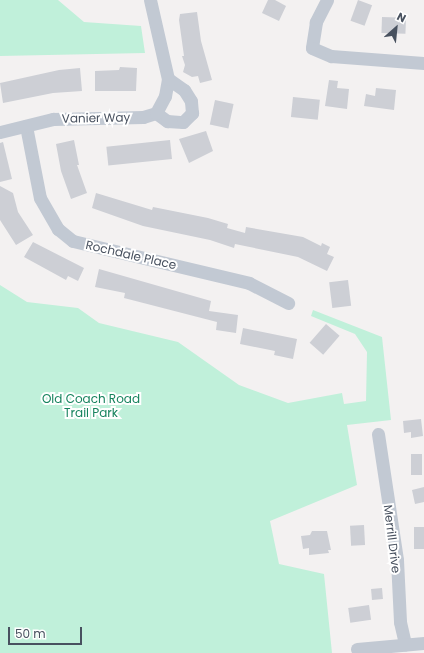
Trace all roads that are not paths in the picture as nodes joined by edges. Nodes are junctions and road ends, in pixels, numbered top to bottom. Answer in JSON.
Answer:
{"nodes":[{"id":1,"x":150,"y":0,"type":"edge"},
{"id":2,"x":327,"y":0,"type":"edge"},
{"id":3,"x":424,"y":63,"type":"edge"},
{"id":4,"x":168,"y":80,"type":"junction"},
{"id":5,"x":156,"y":113,"type":"junction"},
{"id":6,"x":26,"y":126,"type":"junction"},
{"id":7,"x":0,"y":132,"type":"edge"},
{"id":8,"x":288,"y":303,"type":"dead end"},
{"id":9,"x":378,"y":434,"type":"dead end"},
{"id":10,"x":424,"y":643,"type":"edge"},
{"id":11,"x":405,"y":644,"type":"junction"},
{"id":12,"x":356,"y":649,"type":"dead end"}],
"edges":[{"from":1,"to":4,"type":"street"},
{"from":2,"to":3,"type":"street"},
{"from":4,"to":5,"type":"street"},
{"from":4,"to":5,"type":"street"},
{"from":5,"to":6,"type":"street","name":"Vanier Way"},
{"from":6,"to":7,"type":"street","name":"Vanier Way"},
{"from":6,"to":8,"type":"street","name":"Rochdale Place"},
{"from":9,"to":11,"type":"street","name":"Merrill Drive"},
{"from":10,"to":11,"type":"street"},
{"from":11,"to":12,"type":"street"}]}
